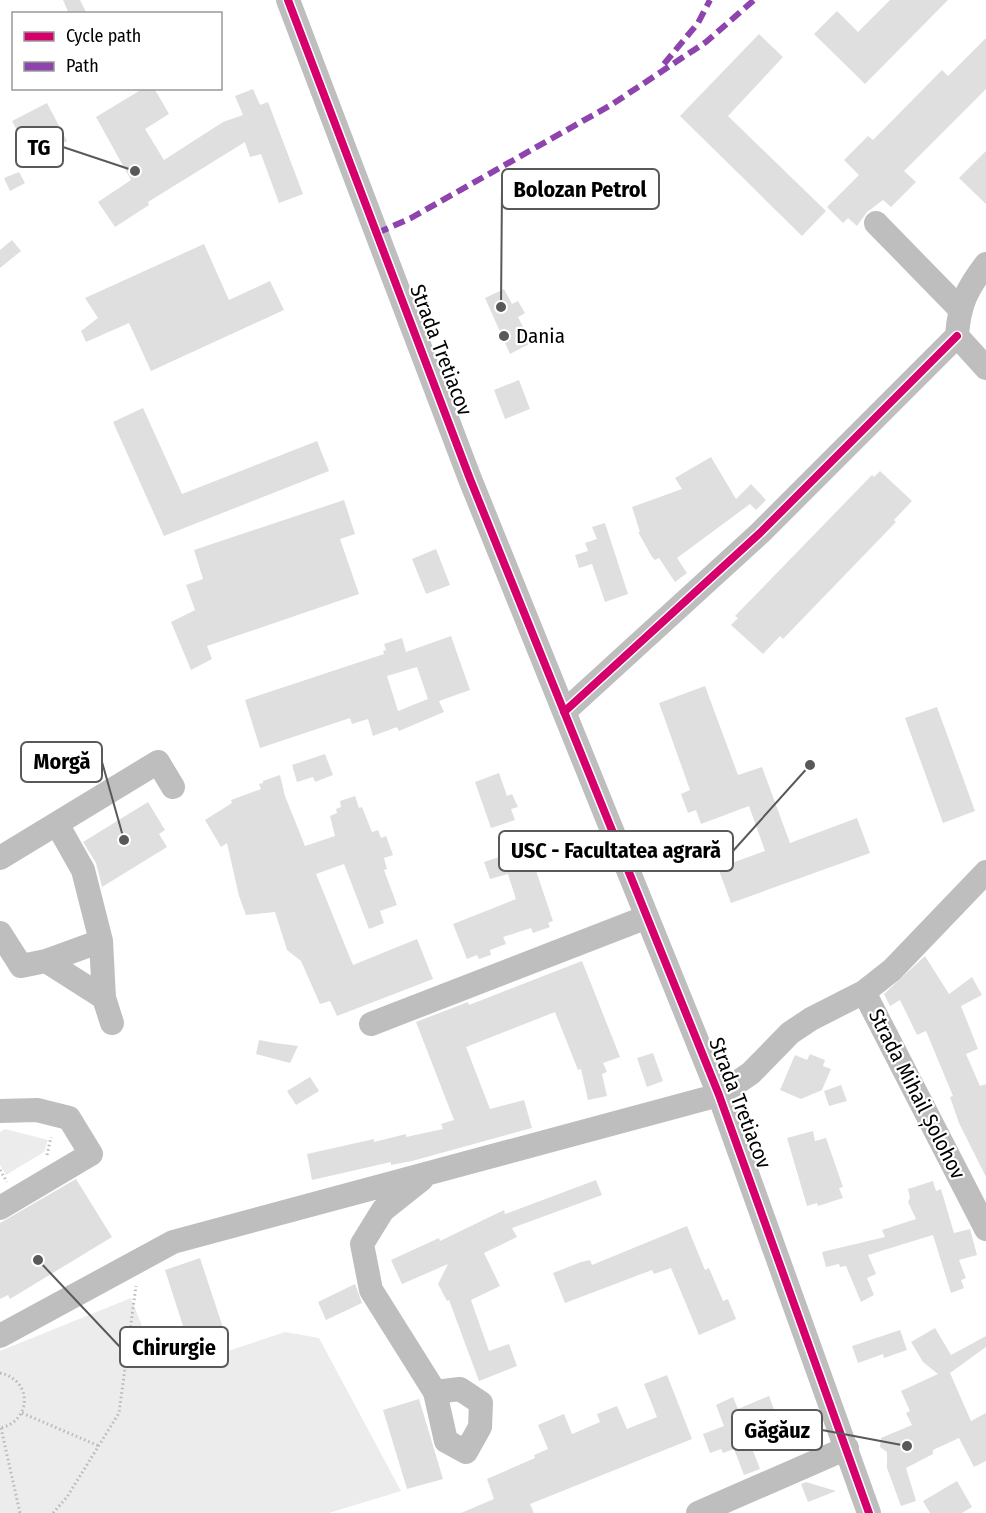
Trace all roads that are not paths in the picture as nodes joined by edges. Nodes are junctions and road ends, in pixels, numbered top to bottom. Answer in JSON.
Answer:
{"nodes":[{"id":1,"x":288,"y":0,"type":"edge"},
{"id":2,"x":876,"y":223,"type":"dead end"},
{"id":3,"x":986,"y":264,"type":"edge"},
{"id":4,"x":959,"y":308,"type":"junction"},
{"id":5,"x":957,"y":336,"type":"junction"},
{"id":6,"x":986,"y":368,"type":"edge"},
{"id":7,"x":564,"y":712,"type":"junction"},
{"id":8,"x":173,"y":787,"type":"dead end"},
{"id":9,"x":57,"y":824,"type":"junction"},
{"id":10,"x":0,"y":858,"type":"edge"},
{"id":11,"x":986,"y":872,"type":"edge"},
{"id":12,"x":647,"y":917,"type":"junction"},
{"id":13,"x":0,"y":933,"type":"edge"},
{"id":14,"x":100,"y":941,"type":"junction"},
{"id":15,"x":46,"y":961,"type":"junction"},
{"id":16,"x":864,"y":992,"type":"junction"},
{"id":17,"x":104,"y":998,"type":"junction"},
{"id":18,"x":112,"y":1023,"type":"dead end"},
{"id":19,"x":371,"y":1024,"type":"dead end"},
{"id":20,"x":719,"y":1095,"type":"junction"},
{"id":21,"x":0,"y":1111,"type":"edge"},
{"id":22,"x":433,"y":1170,"type":"junction"},
{"id":23,"x":0,"y":1208,"type":"edge"},
{"id":24,"x":986,"y":1229,"type":"edge"},
{"id":25,"x":0,"y":1336,"type":"edge"},
{"id":26,"x":435,"y":1392,"type":"dead end"},
{"id":27,"x":847,"y":1448,"type":"junction"},
{"id":28,"x":698,"y":1513,"type":"edge"},
{"id":29,"x":869,"y":1513,"type":"edge"}],
"edges":[{"from":1,"to":7,"type":"street","name":"Strada Tretiacov"},
{"from":2,"to":4,"type":"street"},
{"from":3,"to":4,"type":"street"},
{"from":4,"to":5,"type":"street"},
{"from":5,"to":6,"type":"street"},
{"from":5,"to":7,"type":"street"},
{"from":7,"to":12,"type":"street","name":"Strada Tretiacov"},
{"from":8,"to":9,"type":"street"},
{"from":9,"to":10,"type":"street"},
{"from":9,"to":14,"type":"street"},
{"from":11,"to":16,"type":"street"},
{"from":12,"to":19,"type":"street"},
{"from":12,"to":20,"type":"street","name":"Strada Tretiacov"},
{"from":13,"to":15,"type":"street"},
{"from":14,"to":15,"type":"street"},
{"from":14,"to":17,"type":"street"},
{"from":15,"to":17,"type":"street"},
{"from":16,"to":20,"type":"street"},
{"from":16,"to":24,"type":"street","name":"Strada Mihail Șolohov"},
{"from":17,"to":18,"type":"street"},
{"from":20,"to":22,"type":"street"},
{"from":20,"to":27,"type":"street","name":"Strada Tretiacov"},
{"from":21,"to":23,"type":"street"},
{"from":22,"to":25,"type":"street"},
{"from":22,"to":26,"type":"street"},
{"from":27,"to":28,"type":"street"},
{"from":27,"to":29,"type":"street","name":"Strada Tretiacov"}]}
